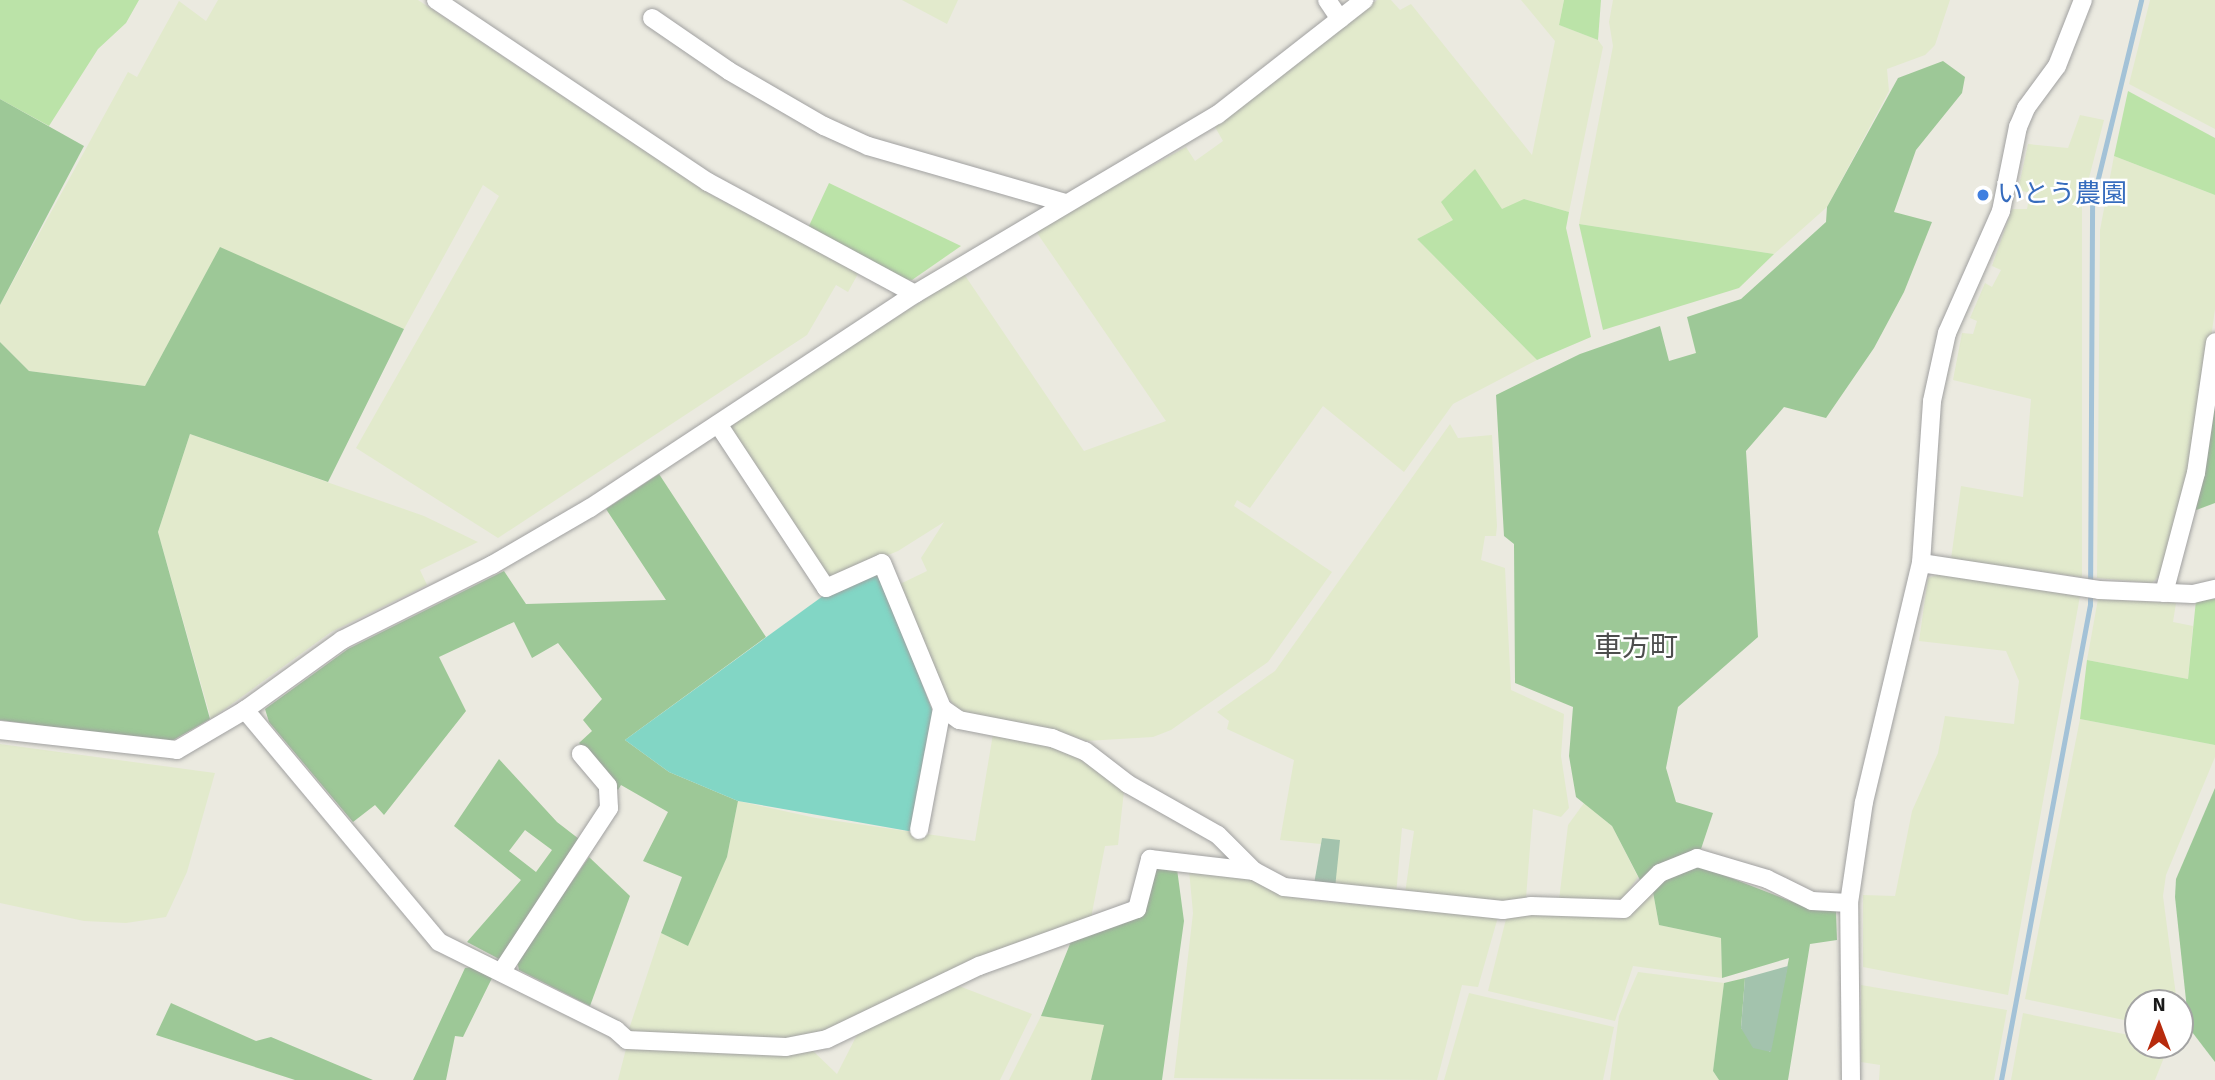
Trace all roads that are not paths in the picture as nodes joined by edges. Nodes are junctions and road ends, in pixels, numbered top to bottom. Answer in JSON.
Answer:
{"nodes":[{"id":1,"x":436,"y":0,"type":"edge"},
{"id":2,"x":1327,"y":0,"type":"edge"},
{"id":3,"x":1364,"y":0,"type":"edge"},
{"id":4,"x":2083,"y":0,"type":"edge"},
{"id":5,"x":653,"y":18,"type":"dead end"},
{"id":6,"x":1340,"y":19,"type":"junction"},
{"id":7,"x":1066,"y":203,"type":"junction"},
{"id":8,"x":915,"y":294,"type":"junction"},
{"id":9,"x":2215,"y":342,"type":"edge"},
{"id":10,"x":718,"y":424,"type":"junction"},
{"id":11,"x":1921,"y":564,"type":"junction"},
{"id":12,"x":2215,"y":589,"type":"edge"},
{"id":13,"x":2164,"y":593,"type":"junction"},
{"id":14,"x":942,"y":708,"type":"junction"},
{"id":15,"x":245,"y":710,"type":"junction"},
{"id":16,"x":0,"y":730,"type":"edge"},
{"id":17,"x":581,"y":754,"type":"dead end"},
{"id":18,"x":919,"y":830,"type":"dead end"},
{"id":19,"x":1254,"y":871,"type":"junction"},
{"id":20,"x":1849,"y":903,"type":"junction"},
{"id":21,"x":502,"y":971,"type":"junction"},
{"id":22,"x":1851,"y":1080,"type":"edge"}],
"edges":[{"from":1,"to":8,"type":"street"},
{"from":2,"to":6,"type":"street"},
{"from":3,"to":6,"type":"street"},
{"from":4,"to":11,"type":"street"},
{"from":5,"to":7,"type":"street"},
{"from":6,"to":7,"type":"street"},
{"from":7,"to":8,"type":"street"},
{"from":8,"to":10,"type":"street"},
{"from":9,"to":13,"type":"street"},
{"from":10,"to":14,"type":"street"},
{"from":10,"to":15,"type":"street"},
{"from":11,"to":13,"type":"street"},
{"from":11,"to":20,"type":"street"},
{"from":12,"to":13,"type":"street"},
{"from":14,"to":18,"type":"street"},
{"from":14,"to":19,"type":"street"},
{"from":15,"to":16,"type":"street"},
{"from":15,"to":21,"type":"street"},
{"from":17,"to":21,"type":"street"},
{"from":19,"to":20,"type":"street"},
{"from":19,"to":21,"type":"street"},
{"from":20,"to":22,"type":"street"}]}
